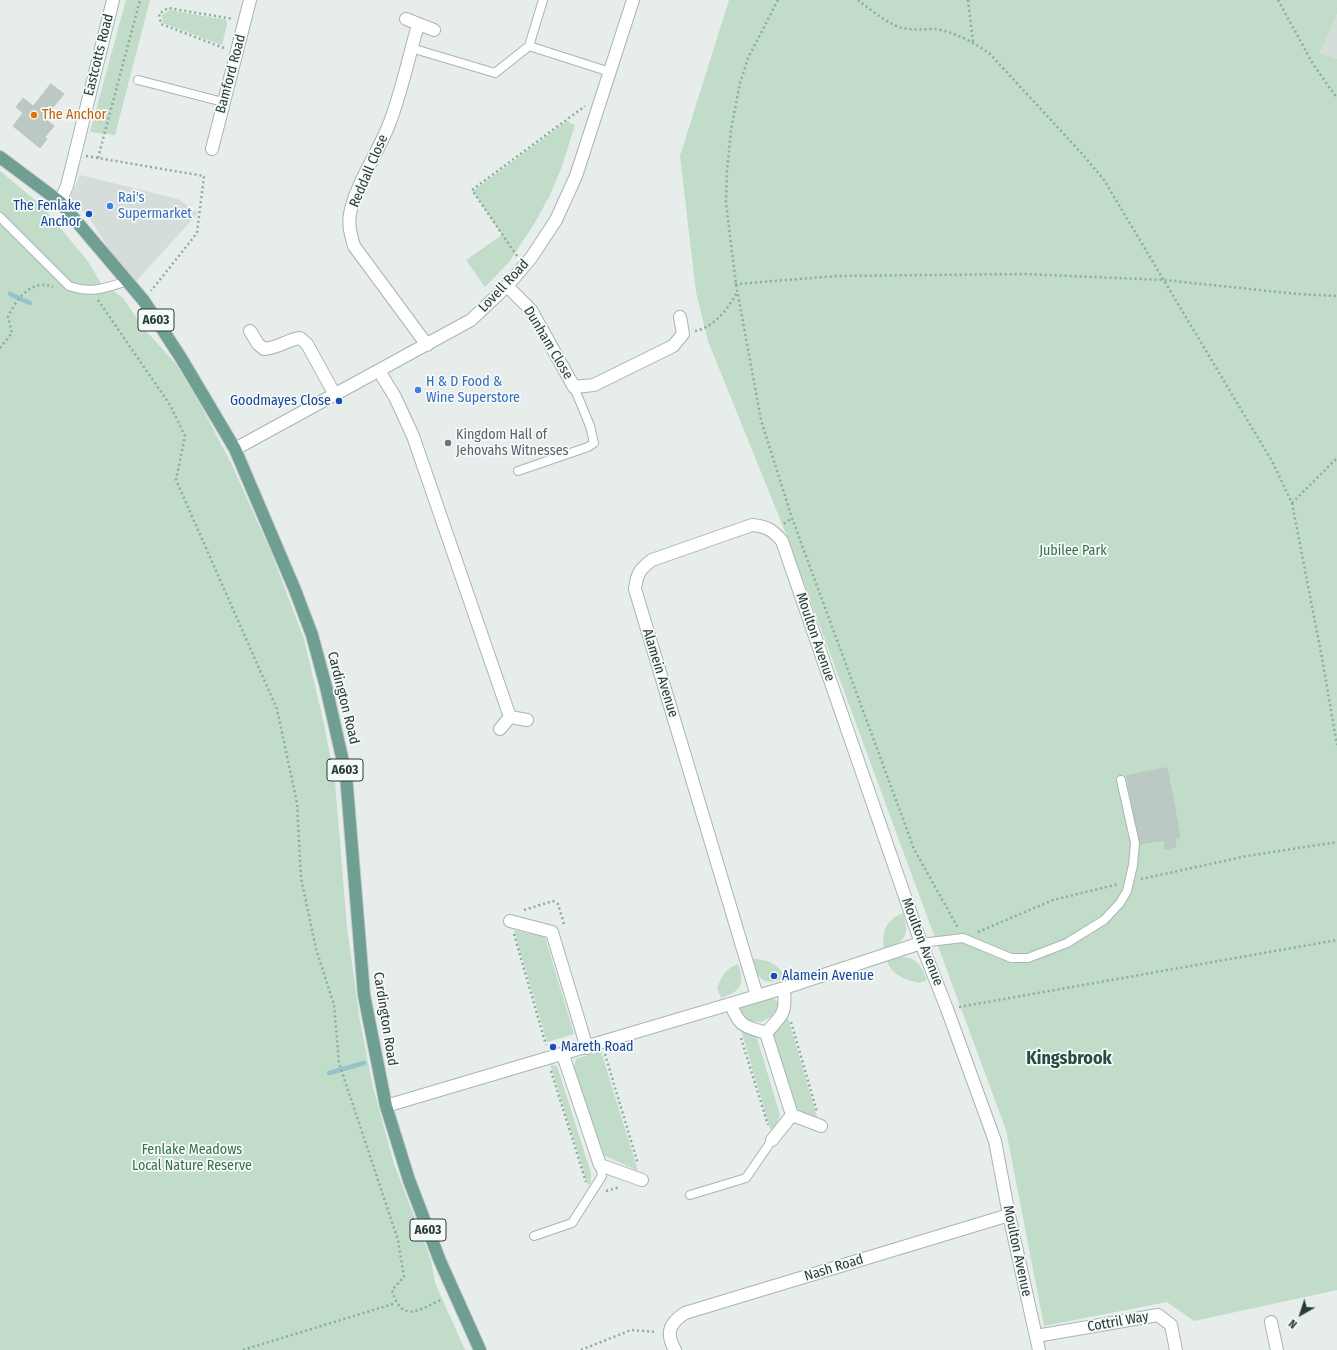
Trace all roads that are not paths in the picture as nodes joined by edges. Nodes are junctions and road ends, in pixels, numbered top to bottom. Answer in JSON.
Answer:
{"nodes":[{"id":1,"x":113,"y":0,"type":"edge"},
{"id":2,"x":250,"y":0,"type":"edge"},
{"id":3,"x":543,"y":0,"type":"edge"},
{"id":4,"x":633,"y":0,"type":"edge"},
{"id":5,"x":406,"y":19,"type":"dead end"},
{"id":6,"x":418,"y":25,"type":"junction"},
{"id":7,"x":434,"y":30,"type":"dead end"},
{"id":8,"x":529,"y":46,"type":"junction"},
{"id":9,"x":411,"y":48,"type":"junction"},
{"id":10,"x":610,"y":72,"type":"junction"},
{"id":11,"x":138,"y":80,"type":"dead end"},
{"id":12,"x":223,"y":102,"type":"junction"},
{"id":13,"x":212,"y":148,"type":"dead end"},
{"id":14,"x":0,"y":157,"type":"edge"},
{"id":15,"x":60,"y":202,"type":"junction"},
{"id":16,"x":0,"y":217,"type":"edge"},
{"id":17,"x":128,"y":281,"type":"junction"},
{"id":18,"x":507,"y":286,"type":"junction"},
{"id":19,"x":680,"y":317,"type":"dead end"},
{"id":20,"x":250,"y":331,"type":"dead end"},
{"id":21,"x":427,"y":345,"type":"junction"},
{"id":22,"x":379,"y":371,"type":"junction"},
{"id":23,"x":574,"y":387,"type":"junction"},
{"id":24,"x":335,"y":395,"type":"junction"},
{"id":25,"x":235,"y":449,"type":"junction"},
{"id":26,"x":518,"y":471,"type":"dead end"},
{"id":27,"x":782,"y":541,"type":"joint"},
{"id":28,"x":510,"y":717,"type":"junction"},
{"id":29,"x":527,"y":720,"type":"dead end"},
{"id":30,"x":500,"y":729,"type":"dead end"},
{"id":31,"x":1121,"y":780,"type":"dead end"},
{"id":32,"x":510,"y":920,"type":"dead end"},
{"id":33,"x":921,"y":943,"type":"junction"},
{"id":34,"x":784,"y":988,"type":"junction"},
{"id":35,"x":757,"y":996,"type":"junction"},
{"id":36,"x":731,"y":1005,"type":"junction"},
{"id":37,"x":766,"y":1033,"type":"junction"},
{"id":38,"x":587,"y":1048,"type":"junction"},
{"id":39,"x":563,"y":1055,"type":"junction"},
{"id":40,"x":386,"y":1106,"type":"junction"},
{"id":41,"x":792,"y":1115,"type":"junction"},
{"id":42,"x":822,"y":1126,"type":"dead end"},
{"id":43,"x":772,"y":1140,"type":"joint"},
{"id":44,"x":600,"y":1165,"type":"junction"},
{"id":45,"x":642,"y":1180,"type":"dead end"},
{"id":46,"x":690,"y":1195,"type":"dead end"},
{"id":47,"x":1009,"y":1215,"type":"junction"},
{"id":48,"x":534,"y":1236,"type":"dead end"},
{"id":49,"x":1271,"y":1322,"type":"dead end"},
{"id":50,"x":1036,"y":1336,"type":"junction"},
{"id":51,"x":480,"y":1350,"type":"edge"},
{"id":52,"x":675,"y":1350,"type":"edge"},
{"id":53,"x":1039,"y":1350,"type":"edge"},
{"id":54,"x":1176,"y":1350,"type":"edge"},
{"id":55,"x":1277,"y":1350,"type":"edge"}],
"edges":[{"from":1,"to":15,"type":"street","name":"Eastcotts Road"},
{"from":2,"to":12,"type":"street","name":"Bamford Road"},
{"from":3,"to":8,"type":"lane"},
{"from":4,"to":10,"type":"street","name":"Lovell Road"},
{"from":5,"to":6,"type":"street"},
{"from":6,"to":7,"type":"street"},
{"from":6,"to":9,"type":"street","name":"Reddall Close"},
{"from":8,"to":9,"type":"lane"},
{"from":8,"to":10,"type":"lane"},
{"from":9,"to":21,"type":"street","name":"Reddall Close"},
{"from":10,"to":18,"type":"street","name":"Lovell Road"},
{"from":11,"to":12,"type":"lane"},
{"from":12,"to":13,"type":"street","name":"Bamford Road"},
{"from":14,"to":15,"type":"main road","name":"Cardington Road","number":"A603"},
{"from":15,"to":17,"type":"main road","name":"Cardington Road","number":"A603"},
{"from":16,"to":17,"type":"lane"},
{"from":17,"to":25,"type":"main road","name":"Cardington Road","number":"A603"},
{"from":18,"to":21,"type":"street","name":"Lovell Road"},
{"from":18,"to":23,"type":"street","name":"Dunham Close"},
{"from":19,"to":23,"type":"street","name":"Dunham Close"},
{"from":20,"to":24,"type":"street"},
{"from":21,"to":22,"type":"street","name":"Lovell Road"},
{"from":22,"to":24,"type":"street","name":"Lovell Road"},
{"from":22,"to":28,"type":"street"},
{"from":23,"to":26,"type":"lane"},
{"from":24,"to":25,"type":"street","name":"Lovell Road"},
{"from":25,"to":40,"type":"main road","name":"Cardington Road","number":"A603"},
{"from":27,"to":33,"type":"street","name":"Moulton Avenue"},
{"from":27,"to":35,"type":"street","name":"Alamein Avenue"},
{"from":28,"to":29,"type":"street"},
{"from":28,"to":30,"type":"street"},
{"from":31,"to":33,"type":"lane"},
{"from":32,"to":38,"type":"street"},
{"from":33,"to":34,"type":"street"},
{"from":33,"to":47,"type":"street","name":"Moulton Avenue"},
{"from":34,"to":35,"type":"street"},
{"from":34,"to":37,"type":"street"},
{"from":35,"to":36,"type":"street"},
{"from":36,"to":37,"type":"street"},
{"from":36,"to":38,"type":"street"},
{"from":37,"to":41,"type":"street"},
{"from":38,"to":39,"type":"street"},
{"from":39,"to":40,"type":"street"},
{"from":39,"to":44,"type":"street"},
{"from":40,"to":51,"type":"main road","name":"Cardington Road","number":"A603"},
{"from":41,"to":42,"type":"street"},
{"from":41,"to":43,"type":"street"},
{"from":43,"to":46,"type":"lane"},
{"from":44,"to":45,"type":"street"},
{"from":44,"to":48,"type":"lane"},
{"from":47,"to":50,"type":"street","name":"Moulton Avenue"},
{"from":47,"to":52,"type":"street","name":"Nash Road"},
{"from":49,"to":55,"type":"street"},
{"from":50,"to":53,"type":"street","name":"Moulton Avenue"},
{"from":50,"to":54,"type":"street","name":"Cottril Way"}]}
